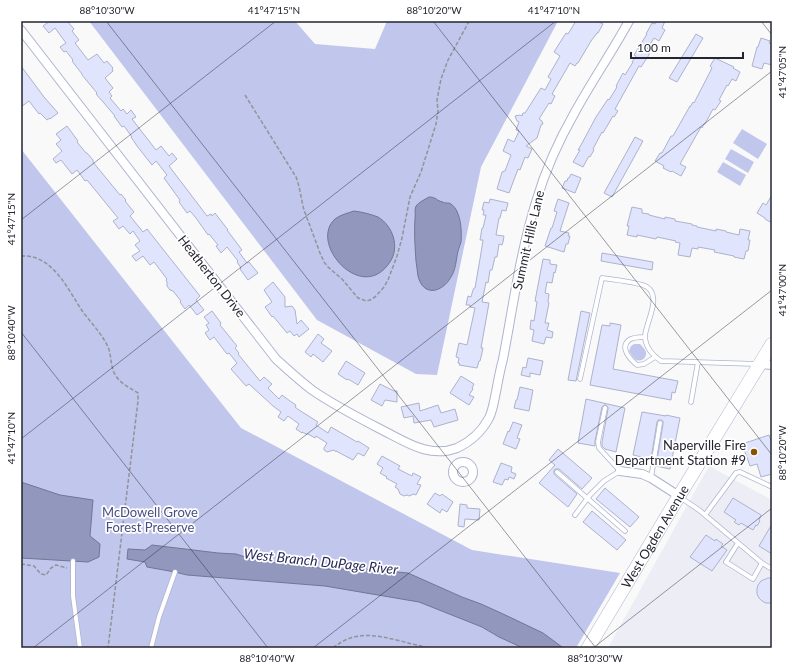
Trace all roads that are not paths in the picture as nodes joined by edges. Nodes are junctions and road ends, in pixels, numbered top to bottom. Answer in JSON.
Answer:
{"nodes":[{"id":1,"x":629,"y":21,"type":"edge"},
{"id":2,"x":21,"y":30,"type":"edge"},
{"id":3,"x":645,"y":337,"type":"junction"},
{"id":4,"x":772,"y":344,"type":"edge"},
{"id":5,"x":655,"y":357,"type":"junction"},
{"id":6,"x":698,"y":362,"type":"junction"},
{"id":7,"x":766,"y":365,"type":"edge"},
{"id":8,"x":580,"y":379,"type":"dead end"},
{"id":9,"x":691,"y":402,"type":"dead end"},
{"id":10,"x":605,"y":408,"type":"dead end"},
{"id":11,"x":660,"y":423,"type":"dead end"},
{"id":12,"x":455,"y":448,"type":"junction"},
{"id":13,"x":460,"y":462,"type":"dead end"},
{"id":14,"x":620,"y":471,"type":"junction"},
{"id":15,"x":557,"y":472,"type":"dead end"},
{"id":16,"x":650,"y":478,"type":"junction"},
{"id":17,"x":772,"y":487,"type":"edge"},
{"id":18,"x":679,"y":496,"type":"junction"},
{"id":19,"x":588,"y":499,"type":"junction"},
{"id":20,"x":575,"y":515,"type":"dead end"},
{"id":21,"x":704,"y":515,"type":"junction"},
{"id":22,"x":624,"y":531,"type":"dead end"},
{"id":23,"x":738,"y":543,"type":"junction"},
{"id":24,"x":73,"y":561,"type":"dead end"},
{"id":25,"x":762,"y":563,"type":"junction"},
{"id":26,"x":772,"y":569,"type":"edge"},
{"id":27,"x":175,"y":572,"type":"dead end"},
{"id":28,"x":589,"y":647,"type":"edge"},
{"id":29,"x":80,"y":648,"type":"edge"},
{"id":30,"x":151,"y":648,"type":"edge"}],
"edges":[{"from":1,"to":12,"type":"street","name":"Summit Hills Lane"},
{"from":2,"to":12,"type":"street","name":"Heatherton Drive"},
{"from":3,"to":5,"type":"lane"},
{"from":3,"to":5,"type":"lane"},
{"from":3,"to":8,"type":"lane"},
{"from":4,"to":7,"type":"main road","name":"West Ogden Avenue"},
{"from":5,"to":6,"type":"lane"},
{"from":6,"to":7,"type":"lane"},
{"from":6,"to":9,"type":"lane"},
{"from":7,"to":18,"type":"main road","name":"West Ogden Avenue"},
{"from":10,"to":14,"type":"lane"},
{"from":11,"to":16,"type":"lane"},
{"from":12,"to":13,"type":"street"},
{"from":14,"to":16,"type":"street"},
{"from":14,"to":19,"type":"lane"},
{"from":15,"to":19,"type":"lane"},
{"from":16,"to":18,"type":"street"},
{"from":17,"to":21,"type":"lane"},
{"from":18,"to":21,"type":"lane"},
{"from":18,"to":28,"type":"main road","name":"West Ogden Avenue"},
{"from":19,"to":20,"type":"lane"},
{"from":19,"to":22,"type":"lane"},
{"from":21,"to":23,"type":"lane"},
{"from":23,"to":25,"type":"lane"},
{"from":23,"to":25,"type":"lane"},
{"from":24,"to":29,"type":"lane"},
{"from":25,"to":26,"type":"lane"},
{"from":27,"to":30,"type":"lane"}]}
